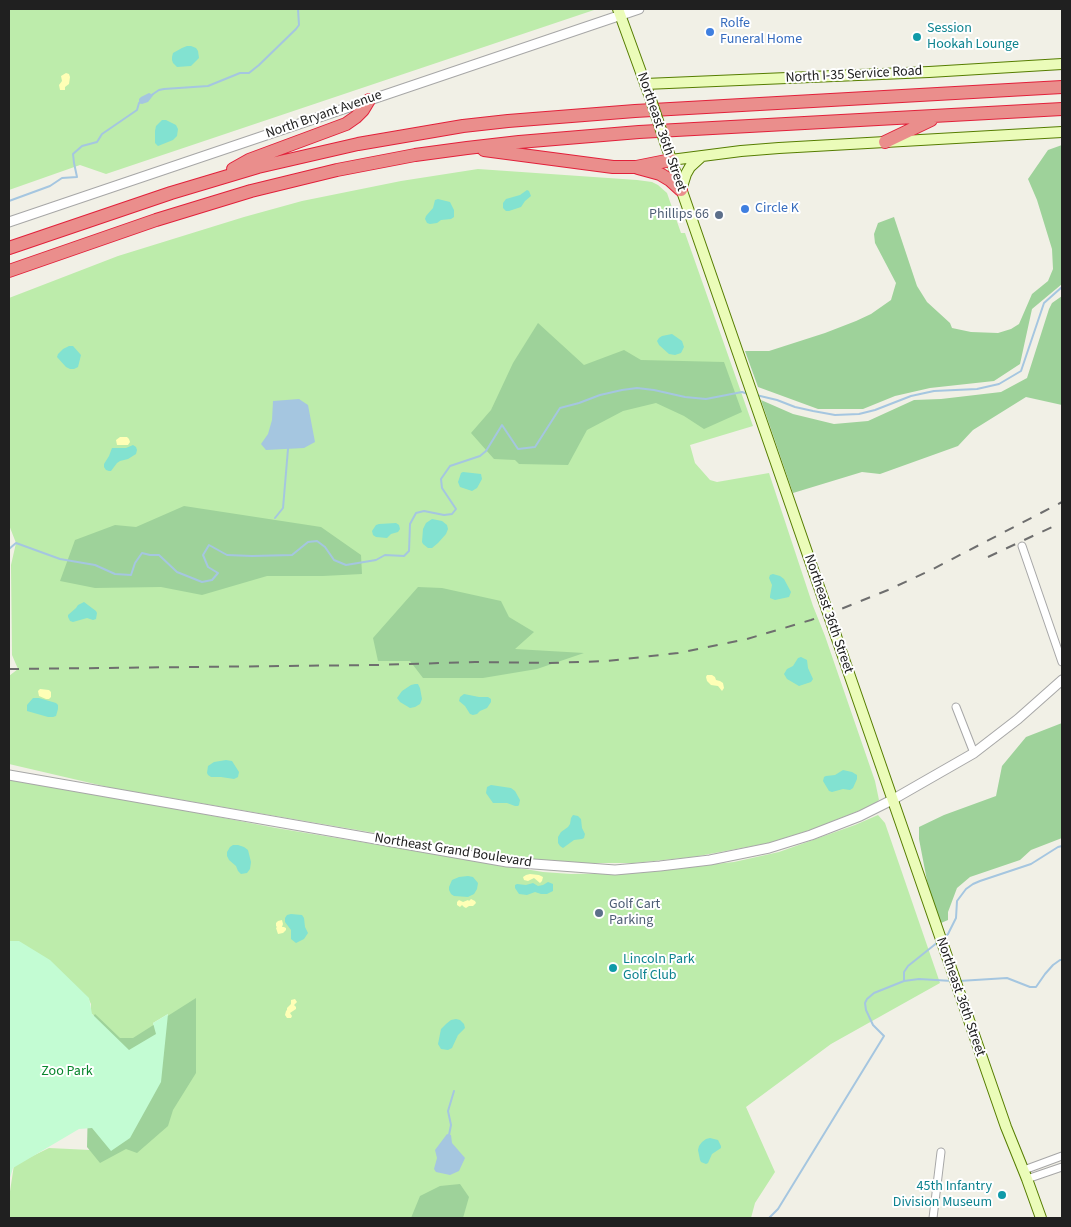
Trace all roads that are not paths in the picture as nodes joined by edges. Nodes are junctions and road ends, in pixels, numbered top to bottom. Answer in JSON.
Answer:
{"nodes":[{"id":1,"x":639,"y":9,"type":"edge"},
{"id":2,"x":619,"y":12,"type":"edge"},
{"id":3,"x":1062,"y":64,"type":"edge"},
{"id":4,"x":645,"y":84,"type":"junction"},
{"id":5,"x":1062,"y":87,"type":"edge"},
{"id":6,"x":369,"y":100,"type":"junction"},
{"id":7,"x":1062,"y":109,"type":"edge"},
{"id":8,"x":938,"y":116,"type":"junction"},
{"id":9,"x":1062,"y":132,"type":"edge"},
{"id":10,"x":886,"y":142,"type":"junction"},
{"id":11,"x":467,"y":148,"type":"junction"},
{"id":12,"x":702,"y":156,"type":"junction"},
{"id":13,"x":671,"y":160,"type":"junction"},
{"id":14,"x":636,"y":167,"type":"junction"},
{"id":15,"x":211,"y":181,"type":"junction"},
{"id":16,"x":681,"y":190,"type":"junction"},
{"id":17,"x":9,"y":222,"type":"edge"},
{"id":18,"x":9,"y":248,"type":"edge"},
{"id":19,"x":9,"y":271,"type":"edge"},
{"id":20,"x":1022,"y":546,"type":"dead end"},
{"id":21,"x":1062,"y":662,"type":"edge"},
{"id":22,"x":1062,"y":681,"type":"edge"},
{"id":23,"x":956,"y":707,"type":"dead end"},
{"id":24,"x":974,"y":753,"type":"junction"},
{"id":25,"x":9,"y":775,"type":"edge"},
{"id":26,"x":892,"y":800,"type":"junction"},
{"id":27,"x":941,"y":1152,"type":"dead end"},
{"id":28,"x":1062,"y":1156,"type":"edge"},
{"id":29,"x":1062,"y":1167,"type":"edge"},
{"id":30,"x":1026,"y":1174,"type":"junction"},
{"id":31,"x":933,"y":1218,"type":"edge"},
{"id":32,"x":1040,"y":1218,"type":"edge"}],
"edges":[{"from":1,"to":2,"type":"street","name":"North Bryant Avenue"},
{"from":2,"to":4,"type":"main road","name":"Northeast 36th Street"},
{"from":2,"to":6,"type":"street","name":"North Bryant Avenue"},
{"from":3,"to":4,"type":"main road","name":"North I-35 Service Road"},
{"from":4,"to":13,"type":"main road","name":"Northeast 36th Street","bridge":true},
{"from":5,"to":15,"type":"highway"},
{"from":6,"to":15,"type":"highway"},
{"from":6,"to":17,"type":"street","name":"North Bryant Avenue"},
{"from":7,"to":8,"type":"highway"},
{"from":8,"to":10,"type":"highway"},
{"from":8,"to":11,"type":"highway"},
{"from":9,"to":10,"type":"main road"},
{"from":10,"to":12,"type":"main road"},
{"from":11,"to":14,"type":"highway"},
{"from":11,"to":19,"type":"highway"},
{"from":12,"to":13,"type":"main road"},
{"from":12,"to":16,"type":"main road"},
{"from":13,"to":14,"type":"highway"},
{"from":13,"to":16,"type":"main road","name":"Northeast 36th Street"},
{"from":14,"to":16,"type":"highway"},
{"from":15,"to":18,"type":"highway"},
{"from":16,"to":26,"type":"main road","name":"Northeast 36th Street"},
{"from":20,"to":21,"type":"street"},
{"from":22,"to":24,"type":"street","name":"Northeast Grand Boulevard"},
{"from":23,"to":24,"type":"street"},
{"from":24,"to":26,"type":"street","name":"Northeast Grand Boulevard"},
{"from":25,"to":26,"type":"street","name":"Northeast Grand Boulevard"},
{"from":26,"to":30,"type":"main road","name":"Northeast 36th Street"},
{"from":27,"to":31,"type":"street"},
{"from":28,"to":30,"type":"street"},
{"from":29,"to":30,"type":"street"},
{"from":30,"to":32,"type":"main road","name":"Northeast 36th Street"}]}
